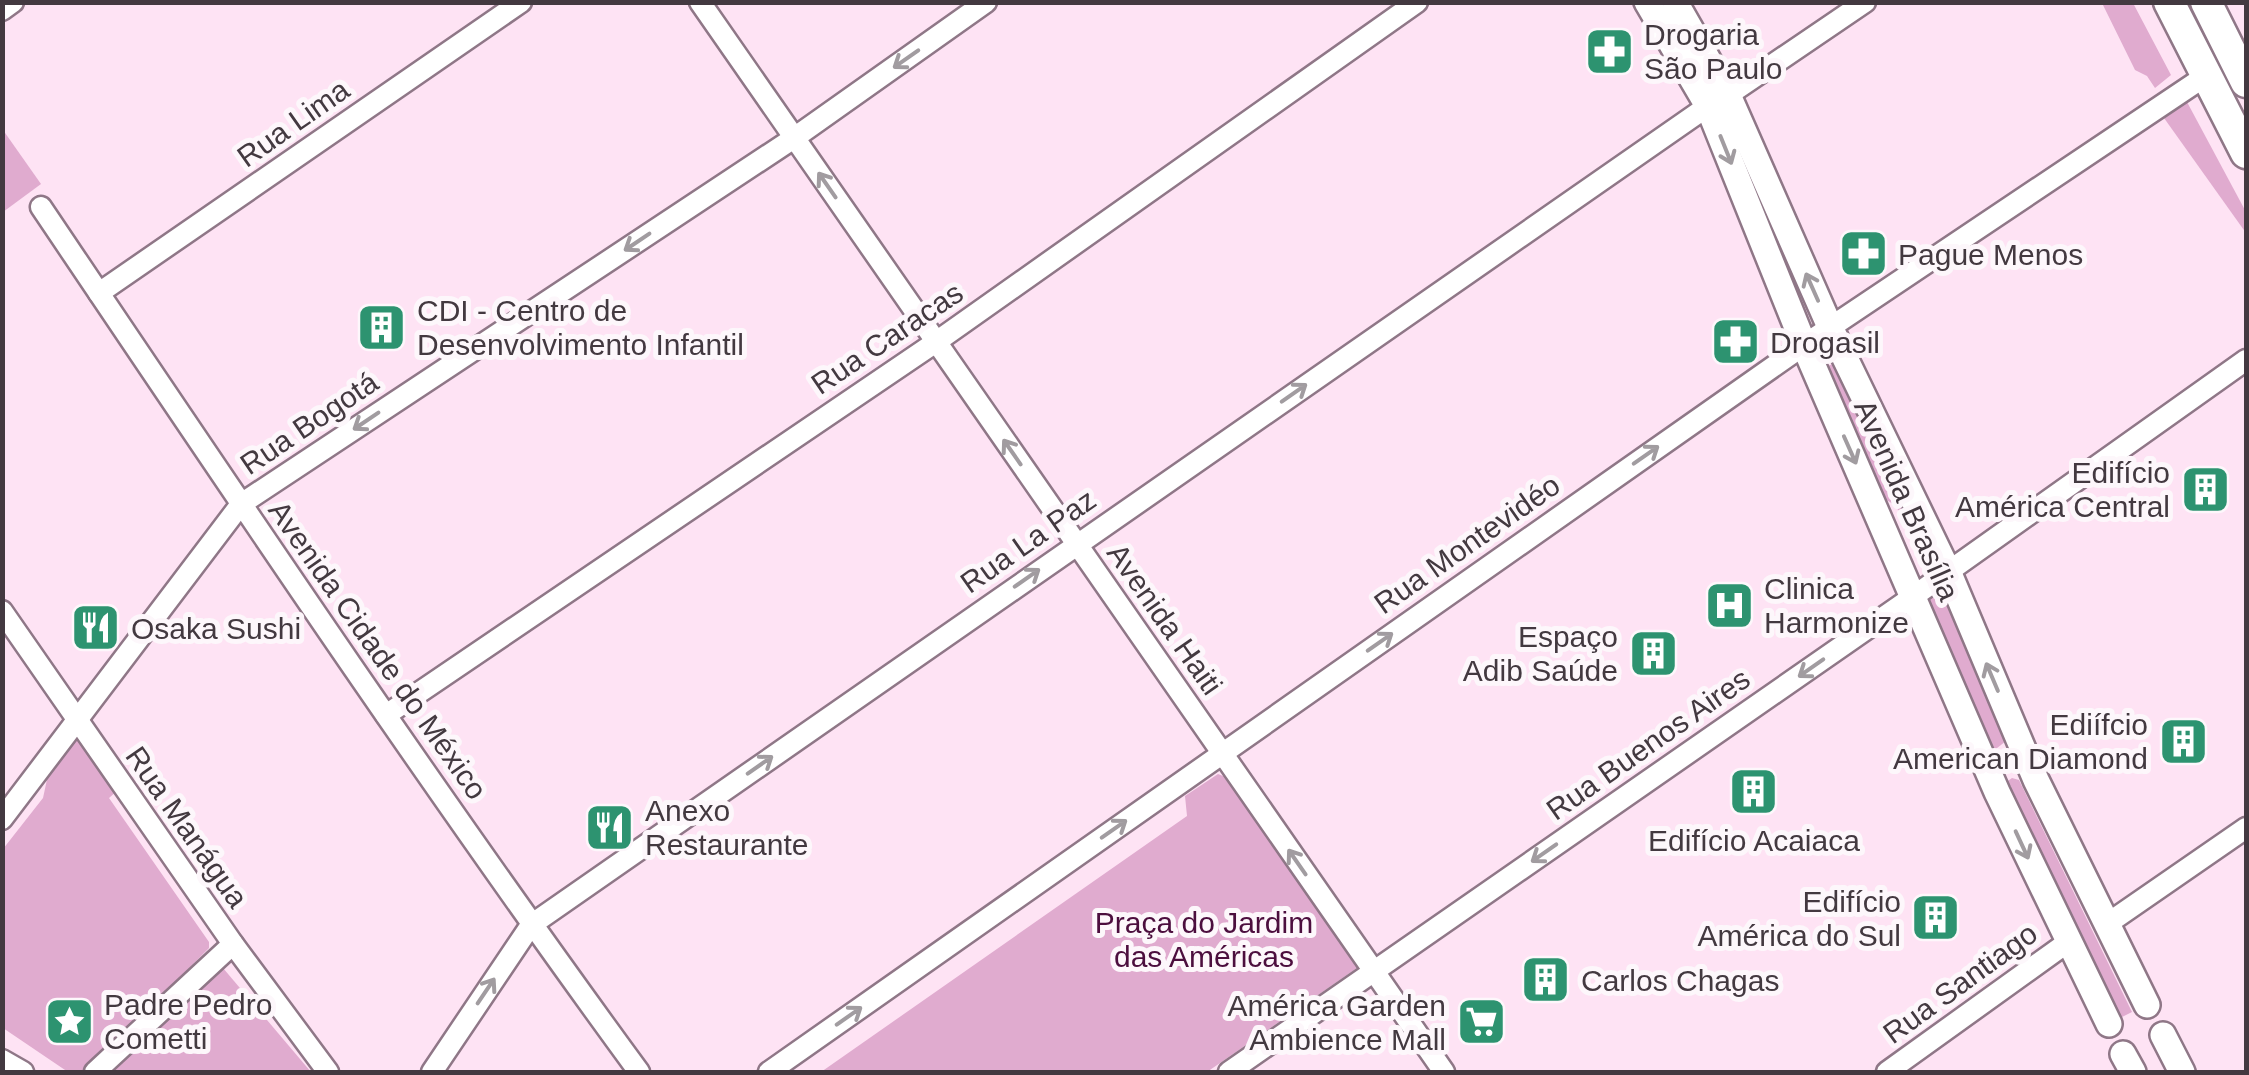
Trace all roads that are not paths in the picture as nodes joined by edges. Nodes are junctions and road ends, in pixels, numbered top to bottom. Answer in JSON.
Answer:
{"nodes":[{"id":1,"x":13,"y":2,"type":"edge"},
{"id":2,"x":521,"y":2,"type":"edge"},
{"id":3,"x":700,"y":2,"type":"edge"},
{"id":4,"x":986,"y":2,"type":"edge"},
{"id":5,"x":1417,"y":2,"type":"edge"},
{"id":6,"x":1647,"y":2,"type":"edge"},
{"id":7,"x":1674,"y":2,"type":"edge"},
{"id":8,"x":1865,"y":2,"type":"edge"},
{"id":9,"x":2170,"y":2,"type":"edge"},
{"id":10,"x":2206,"y":2,"type":"edge"},
{"id":11,"x":2,"y":10,"type":"edge"},
{"id":12,"x":2207,"y":75,"type":"junction"},
{"id":13,"x":2246,"y":82,"type":"edge"},
{"id":14,"x":1718,"y":101,"type":"junction"},
{"id":15,"x":794,"y":138,"type":"junction"},
{"id":16,"x":2246,"y":153,"type":"edge"},
{"id":17,"x":1774,"y":200,"type":"junction"},
{"id":18,"x":41,"y":206,"type":"dead end"},
{"id":19,"x":1750,"y":212,"type":"junction"},
{"id":20,"x":100,"y":293,"type":"junction"},
{"id":21,"x":1830,"y":327,"type":"junction"},
{"id":22,"x":936,"y":342,"type":"junction"},
{"id":23,"x":1804,"y":345,"type":"junction"},
{"id":24,"x":2246,"y":360,"type":"edge"},
{"id":25,"x":241,"y":504,"type":"junction"},
{"id":26,"x":1076,"y":544,"type":"junction"},
{"id":27,"x":1948,"y":571,"type":"junction"},
{"id":28,"x":1914,"y":596,"type":"junction"},
{"id":29,"x":2,"y":611,"type":"edge"},
{"id":30,"x":386,"y":715,"type":"junction"},
{"id":31,"x":78,"y":722,"type":"junction"},
{"id":32,"x":2016,"y":734,"type":"junction"},
{"id":33,"x":1221,"y":753,"type":"junction"},
{"id":34,"x":1983,"y":758,"type":"junction"},
{"id":35,"x":2036,"y":780,"type":"junction"},
{"id":36,"x":1997,"y":792,"type":"junction"},
{"id":37,"x":2,"y":820,"type":"edge"},
{"id":38,"x":2246,"y":828,"type":"edge"},
{"id":39,"x":531,"y":924,"type":"junction"},
{"id":40,"x":2108,"y":924,"type":"junction"},
{"id":41,"x":2068,"y":942,"type":"junction"},
{"id":42,"x":233,"y":944,"type":"junction"},
{"id":43,"x":1373,"y":971,"type":"junction"},
{"id":44,"x":2148,"y":1006,"type":"dead end"},
{"id":45,"x":2108,"y":1024,"type":"dead end"},
{"id":46,"x":2162,"y":1036,"type":"dead end"},
{"id":47,"x":2,"y":1060,"type":"edge"},
{"id":48,"x":23,"y":1072,"type":"edge"},
{"id":49,"x":95,"y":1072,"type":"edge"},
{"id":50,"x":328,"y":1072,"type":"edge"},
{"id":51,"x":432,"y":1072,"type":"edge"},
{"id":52,"x":639,"y":1072,"type":"edge"},
{"id":53,"x":769,"y":1072,"type":"edge"},
{"id":54,"x":1229,"y":1072,"type":"edge"},
{"id":55,"x":1444,"y":1072,"type":"edge"},
{"id":56,"x":1887,"y":1072,"type":"edge"},
{"id":57,"x":2182,"y":1072,"type":"edge"}],
"edges":[{"from":1,"to":11,"type":"street"},
{"from":2,"to":20,"type":"street","name":"Rua Lima"},
{"from":3,"to":15,"type":"street","name":"Avenida Haiti"},
{"from":4,"to":15,"type":"street","name":"Rua Bogotá","one_way":true},
{"from":5,"to":22,"type":"street","name":"Rua Caracas"},
{"from":6,"to":14,"type":"street","name":"Avenida Brasília"},
{"from":7,"to":14,"type":"street","name":"Avenida Brasília"},
{"from":8,"to":14,"type":"street","name":"Rua La Paz"},
{"from":9,"to":12,"type":"main road"},
{"from":10,"to":13,"type":"main road"},
{"from":12,"to":16,"type":"main road"},
{"from":12,"to":21,"type":"street","name":"Rua Montevidéo"},
{"from":14,"to":17,"type":"street","name":"Avenida Brasília"},
{"from":14,"to":19,"type":"street","name":"Avenida Brasília","one_way":true},
{"from":26,"to":14,"type":"street","name":"Rua La Paz","one_way":true},
{"from":22,"to":15,"type":"street","name":"Avenida Haiti","one_way":true},
{"from":15,"to":25,"type":"street","name":"Rua Bogotá","one_way":true},
{"from":17,"to":19,"type":"street"},
{"from":21,"to":17,"type":"street","name":"Avenida Brasília","one_way":true},
{"from":18,"to":20,"type":"street","name":"Avenida Cidade do México"},
{"from":19,"to":23,"type":"street","name":"Avenida Brasília"},
{"from":20,"to":25,"type":"street","name":"Avenida Cidade do México"},
{"from":21,"to":23,"type":"street","name":"Rua Montevidéo"},
{"from":21,"to":27,"type":"street","name":"Avenida Brasília"},
{"from":26,"to":22,"type":"street","name":"Avenida Haiti","one_way":true},
{"from":22,"to":30,"type":"street","name":"Rua Caracas"},
{"from":23,"to":28,"type":"street","name":"Avenida Brasília","one_way":true},
{"from":33,"to":23,"type":"street","name":"Rua Montevidéo","one_way":true},
{"from":24,"to":27,"type":"street","name":"Rua Buenos Aires"},
{"from":25,"to":30,"type":"street","name":"Avenida Cidade do México"},
{"from":25,"to":31,"type":"street","name":"Rua Bogotá"},
{"from":26,"to":33,"type":"street","name":"Avenida Haiti"},
{"from":39,"to":26,"type":"street","name":"Rua La Paz","one_way":true},
{"from":27,"to":28,"type":"street","name":"Rua Buenos Aires"},
{"from":32,"to":27,"type":"street","name":"Avenida Brasília","one_way":true},
{"from":28,"to":34,"type":"street","name":"Avenida Brasília"},
{"from":28,"to":43,"type":"street","name":"Rua Buenos Aires","one_way":true},
{"from":29,"to":31,"type":"street","name":"Rua Manágua"},
{"from":30,"to":39,"type":"street","name":"Avenida Cidade do México"},
{"from":31,"to":37,"type":"street","name":"Rua Bogotá"},
{"from":31,"to":42,"type":"street","name":"Rua Manágua"},
{"from":32,"to":34,"type":"street"},
{"from":32,"to":35,"type":"street","name":"Avenida Brasília"},
{"from":43,"to":33,"type":"street","name":"Avenida Haiti","one_way":true},
{"from":53,"to":33,"type":"street","name":"Rua Montevidéo","one_way":true},
{"from":34,"to":36,"type":"street","name":"Avenida Brasília"},
{"from":35,"to":36,"type":"street"},
{"from":35,"to":40,"type":"street","name":"Avenida Brasília"},
{"from":36,"to":41,"type":"street","name":"Avenida Brasília","one_way":true},
{"from":38,"to":40,"type":"street"},
{"from":51,"to":39,"type":"street","name":"Rua La Paz","one_way":true},
{"from":39,"to":52,"type":"street","name":"Avenida Cidade do México"},
{"from":40,"to":44,"type":"street","name":"Avenida Brasília"},
{"from":41,"to":45,"type":"street","name":"Avenida Brasília"},
{"from":41,"to":56,"type":"street","name":"Rua Santiago"},
{"from":42,"to":49,"type":"street"},
{"from":42,"to":50,"type":"street","name":"Rua Manágua"},
{"from":43,"to":54,"type":"street","name":"Rua Buenos Aires"},
{"from":43,"to":55,"type":"street","name":"Avenida Haiti"},
{"from":46,"to":57,"type":"street"},
{"from":47,"to":48,"type":"street"}]}
